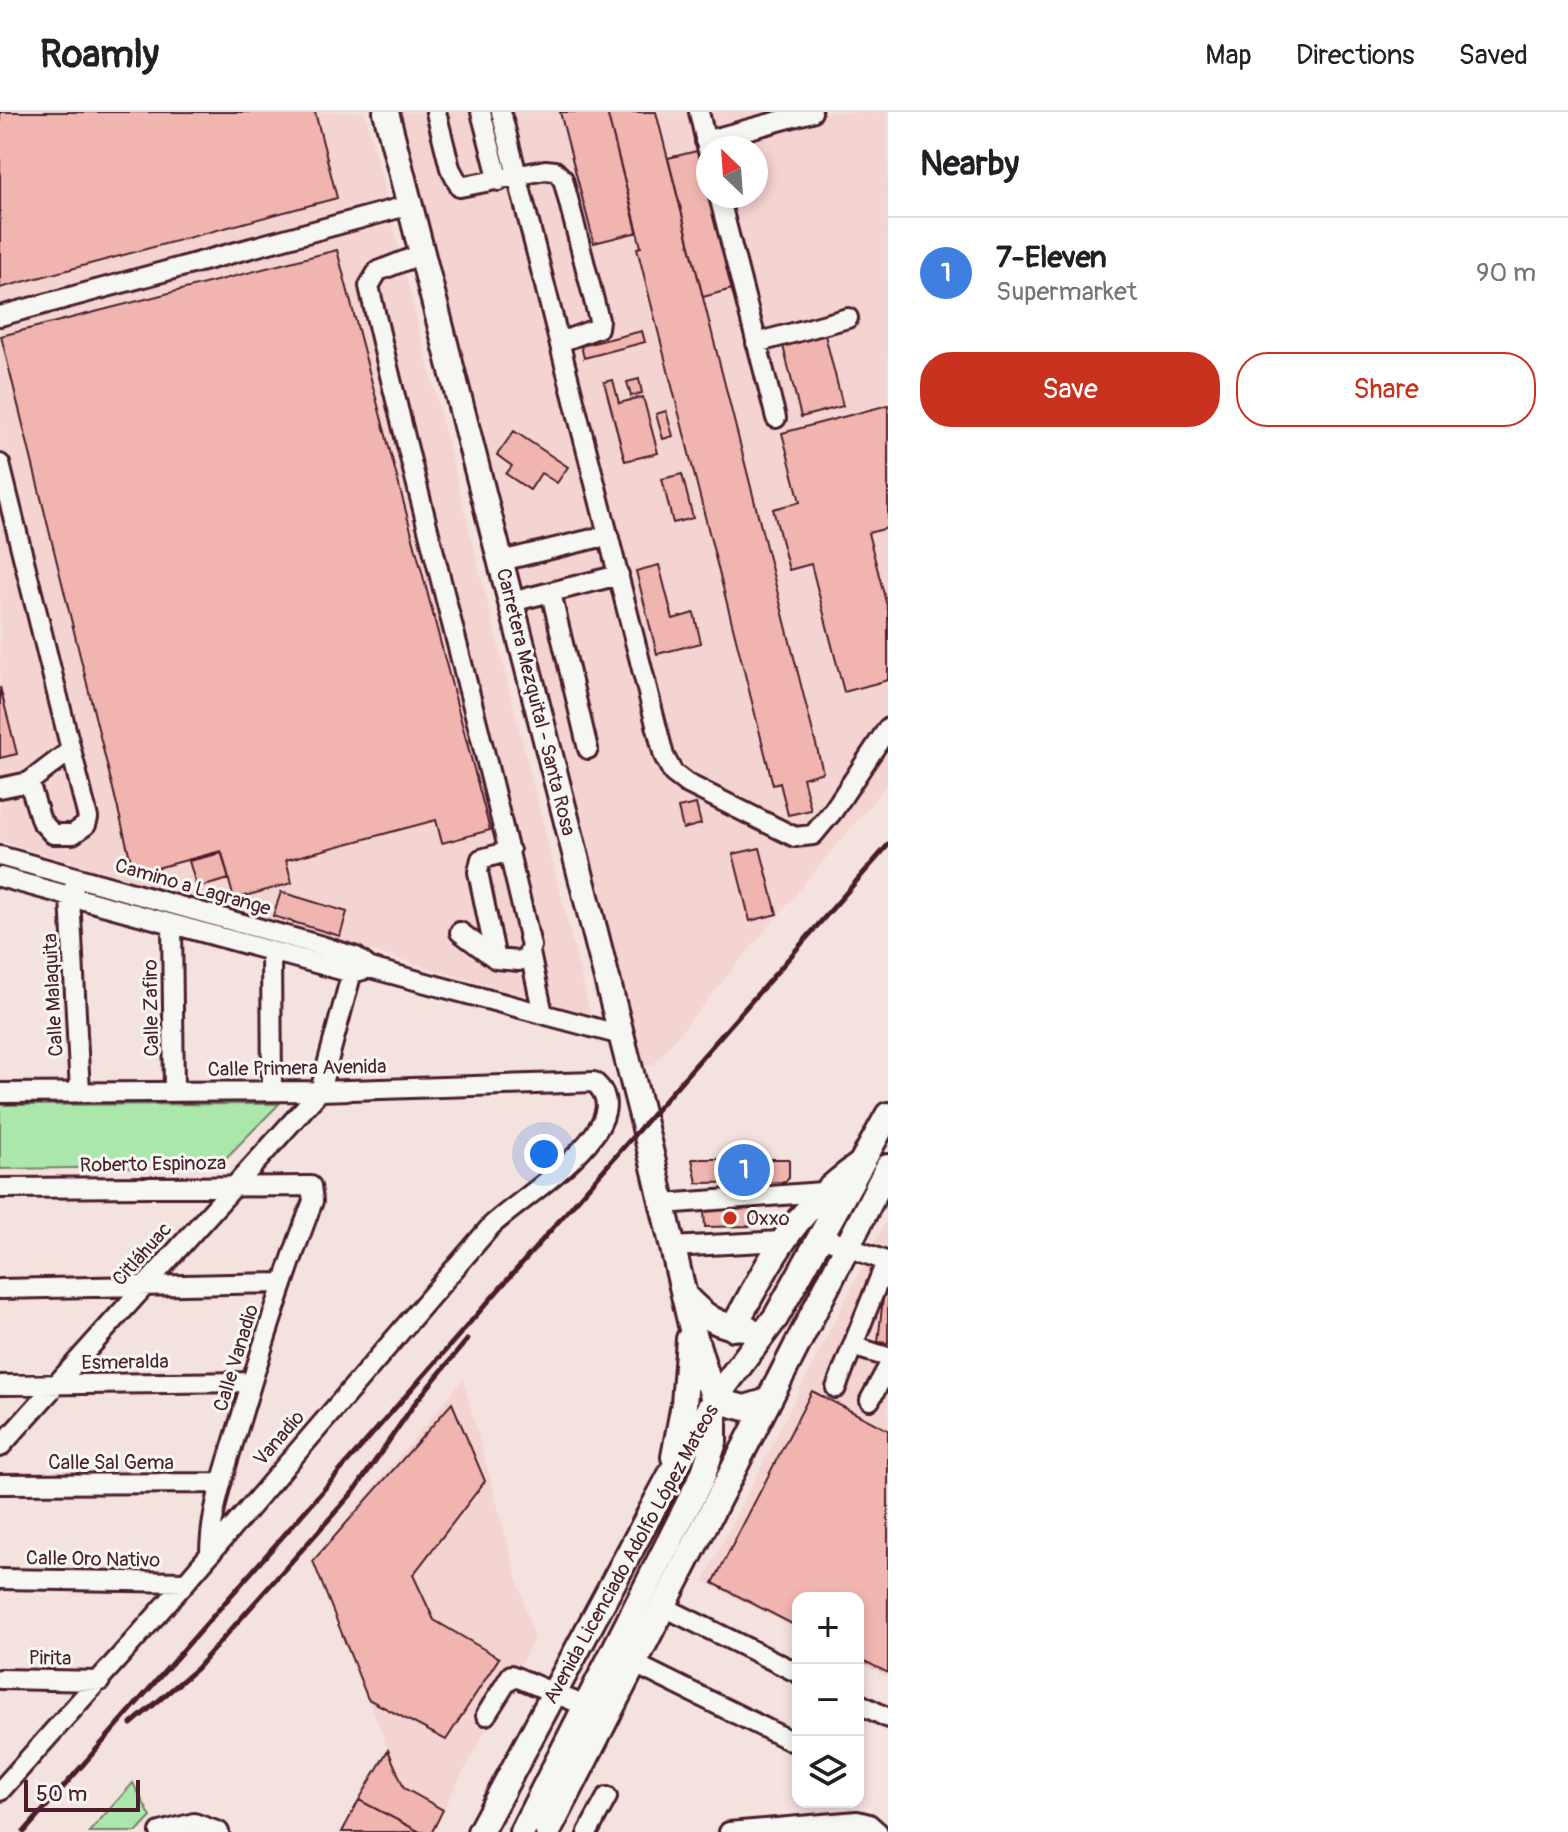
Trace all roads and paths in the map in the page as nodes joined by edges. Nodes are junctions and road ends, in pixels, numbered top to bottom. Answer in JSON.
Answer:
{"nodes":[{"id":1,"x":386,"y":112,"type":"edge"},
{"id":2,"x":436,"y":112,"type":"edge"},
{"id":3,"x":481,"y":112,"type":"edge"},
{"id":4,"x":501,"y":112,"type":"edge"},
{"id":5,"x":699,"y":112,"type":"edge"},
{"id":6,"x":812,"y":112,"type":"edge"},
{"id":7,"x":705,"y":136,"type":"edge"},
{"id":8,"x":738,"y":136,"type":"edge"},
{"id":9,"x":518,"y":177,"type":"junction"},
{"id":10,"x":499,"y":181,"type":"junction"},
{"id":11,"x":410,"y":205,"type":"junction"},
{"id":12,"x":722,"y":208,"type":"edge"},
{"id":13,"x":422,"y":254,"type":"junction"},
{"id":14,"x":0,"y":316,"type":"edge"},
{"id":15,"x":848,"y":318,"type":"dead end"},
{"id":16,"x":560,"y":342,"type":"junction"},
{"id":17,"x":756,"y":343,"type":"junction"},
{"id":18,"x":776,"y":418,"type":"dead end"},
{"id":19,"x":0,"y":464,"type":"edge"},
{"id":20,"x":609,"y":535,"type":"junction"},
{"id":21,"x":501,"y":561,"type":"junction"},
{"id":22,"x":619,"y":575,"type":"junction"},
{"id":23,"x":551,"y":593,"type":"junction"},
{"id":24,"x":511,"y":602,"type":"junction"},
{"id":25,"x":888,"y":728,"type":"edge"},
{"id":26,"x":588,"y":749,"type":"dead end"},
{"id":27,"x":71,"y":750,"type":"junction"},
{"id":28,"x":29,"y":782,"type":"junction"},
{"id":29,"x":0,"y":788,"type":"edge"},
{"id":30,"x":510,"y":851,"type":"junction"},
{"id":31,"x":0,"y":856,"type":"edge"},
{"id":32,"x":0,"y":877,"type":"edge"},
{"id":33,"x":78,"y":878,"type":"junction"},
{"id":34,"x":70,"y":897,"type":"junction"},
{"id":35,"x":172,"y":925,"type":"junction"},
{"id":36,"x":460,"y":932,"type":"dead end"},
{"id":37,"x":271,"y":953,"type":"junction"},
{"id":38,"x":530,"y":953,"type":"junction"},
{"id":39,"x":496,"y":959,"type":"junction"},
{"id":40,"x":359,"y":966,"type":"junction"},
{"id":41,"x":536,"y":1012,"type":"junction"},
{"id":42,"x":621,"y":1035,"type":"junction"},
{"id":43,"x":272,"y":1090,"type":"junction"},
{"id":44,"x":174,"y":1091,"type":"junction"},
{"id":45,"x":320,"y":1091,"type":"junction"},
{"id":46,"x":80,"y":1092,"type":"junction"},
{"id":47,"x":0,"y":1093,"type":"edge"},
{"id":48,"x":888,"y":1115,"type":"edge"},
{"id":49,"x":601,"y":1125,"type":"joint"},
{"id":50,"x":864,"y":1162,"type":"junction"},
{"id":51,"x":888,"y":1167,"type":"edge"},
{"id":52,"x":306,"y":1184,"type":"joint"},
{"id":53,"x":232,"y":1185,"type":"junction"},
{"id":54,"x":0,"y":1188,"type":"edge"},
{"id":55,"x":822,"y":1192,"type":"junction"},
{"id":56,"x":663,"y":1204,"type":"junction"},
{"id":57,"x":822,"y":1237,"type":"junction"},
{"id":58,"x":781,"y":1241,"type":"junction"},
{"id":59,"x":672,"y":1247,"type":"junction"},
{"id":60,"x":847,"y":1248,"type":"junction"},
{"id":61,"x":887,"y":1262,"type":"edge"},
{"id":62,"x":281,"y":1283,"type":"junction"},
{"id":63,"x":142,"y":1288,"type":"junction"},
{"id":64,"x":0,"y":1289,"type":"edge"},
{"id":65,"x":683,"y":1294,"type":"junction"},
{"id":66,"x":776,"y":1317,"type":"junction"},
{"id":67,"x":691,"y":1325,"type":"junction"},
{"id":68,"x":733,"y":1328,"type":"junction"},
{"id":69,"x":855,"y":1347,"type":"junction"},
{"id":70,"x":888,"y":1357,"type":"edge"},
{"id":71,"x":888,"y":1367,"type":"edge"},
{"id":72,"x":251,"y":1382,"type":"junction"},
{"id":73,"x":0,"y":1385,"type":"edge"},
{"id":74,"x":54,"y":1385,"type":"junction"},
{"id":75,"x":836,"y":1388,"type":"dead end"},
{"id":76,"x":714,"y":1400,"type":"junction"},
{"id":77,"x":870,"y":1400,"type":"dead end"},
{"id":78,"x":768,"y":1401,"type":"junction"},
{"id":79,"x":0,"y":1447,"type":"edge"},
{"id":80,"x":670,"y":1476,"type":"junction"},
{"id":81,"x":221,"y":1483,"type":"junction"},
{"id":82,"x":0,"y":1484,"type":"edge"},
{"id":83,"x":210,"y":1552,"type":"junction"},
{"id":84,"x":0,"y":1579,"type":"edge"},
{"id":85,"x":186,"y":1582,"type":"junction"},
{"id":86,"x":662,"y":1606,"type":"junction"},
{"id":87,"x":633,"y":1663,"type":"junction"},
{"id":88,"x":792,"y":1670,"type":"edge"},
{"id":89,"x":0,"y":1679,"type":"edge"},
{"id":90,"x":100,"y":1681,"type":"junction"},
{"id":91,"x":555,"y":1691,"type":"junction"},
{"id":92,"x":583,"y":1705,"type":"junction"},
{"id":93,"x":864,"y":1706,"type":"edge"},
{"id":94,"x":486,"y":1715,"type":"dead end"},
{"id":95,"x":888,"y":1718,"type":"edge"},
{"id":96,"x":791,"y":1741,"type":"dead end"},
{"id":97,"x":3,"y":1783,"type":"edge"},
{"id":98,"x":607,"y":1797,"type":"dead end"},
{"id":99,"x":810,"y":1828,"type":"edge"},
{"id":100,"x":207,"y":1830,"type":"edge"},
{"id":101,"x":160,"y":1832,"type":"edge"},
{"id":102,"x":480,"y":1832,"type":"edge"},
{"id":103,"x":522,"y":1832,"type":"edge"},
{"id":104,"x":548,"y":1832,"type":"edge"},
{"id":105,"x":588,"y":1832,"type":"edge"},
{"id":106,"x":729,"y":1832,"type":"edge"},
{"id":107,"x":878,"y":1832,"type":"edge"}],
"edges":[{"from":1,"to":11,"type":"main road","name":"Carretera Mezquital - Santa Rosa"},
{"from":2,"to":10,"type":"street"},
{"from":3,"to":10,"type":"street"},
{"from":4,"to":9,"type":"street"},
{"from":5,"to":7,"type":"street"},
{"from":6,"to":8,"type":"street"},
{"from":9,"to":10,"type":"street"},
{"from":9,"to":16,"type":"street"},
{"from":9,"to":16,"type":"street"},
{"from":11,"to":13,"type":"main road","name":"Carretera Mezquital - Santa Rosa"},
{"from":11,"to":14,"type":"street"},
{"from":12,"to":17,"type":"street"},
{"from":13,"to":21,"type":"main road","name":"Carretera Mezquital - Santa Rosa"},
{"from":13,"to":30,"type":"street"},
{"from":15,"to":17,"type":"street"},
{"from":16,"to":20,"type":"street"},
{"from":17,"to":18,"type":"street"},
{"from":19,"to":27,"type":"street"},
{"from":20,"to":21,"type":"street"},
{"from":20,"to":22,"type":"street"},
{"from":21,"to":24,"type":"main road","name":"Carretera Mezquital - Santa Rosa"},
{"from":22,"to":23,"type":"street"},
{"from":22,"to":25,"type":"street"},
{"from":23,"to":24,"type":"street"},
{"from":23,"to":26,"type":"street"},
{"from":24,"to":42,"type":"main road","name":"Carretera Mezquital - Santa Rosa"},
{"from":27,"to":28,"type":"street"},
{"from":27,"to":28,"type":"street"},
{"from":28,"to":29,"type":"street"},
{"from":30,"to":38,"type":"street"},
{"from":30,"to":39,"type":"street"},
{"from":31,"to":33,"type":"street","name":"Camino a Lagrange"},
{"from":32,"to":34,"type":"street","name":"Camino a Lagrange"},
{"from":33,"to":34,"type":"street"},
{"from":33,"to":40,"type":"street","name":"Camino a Lagrange"},
{"from":34,"to":35,"type":"street","name":"Camino a Lagrange"},
{"from":34,"to":46,"type":"street","name":"Calle Malaquita"},
{"from":35,"to":37,"type":"street","name":"Camino a Lagrange"},
{"from":35,"to":44,"type":"street","name":"Calle Zafiro"},
{"from":36,"to":39,"type":"street"},
{"from":37,"to":40,"type":"street","name":"Camino a Lagrange"},
{"from":37,"to":43,"type":"street"},
{"from":38,"to":39,"type":"street"},
{"from":38,"to":41,"type":"street"},
{"from":40,"to":41,"type":"street","name":"Camino a Lagrange"},
{"from":40,"to":45,"type":"street"},
{"from":41,"to":42,"type":"street","name":"Camino a Lagrange"},
{"from":42,"to":56,"type":"main road","name":"Carretera Mezquital - Santa Rosa"},
{"from":43,"to":44,"type":"street","name":"Calle Primera Avenida"},
{"from":43,"to":45,"type":"street","name":"Calle Primera Avenida"},
{"from":44,"to":46,"type":"street","name":"Calle Primera Avenida"},
{"from":45,"to":49,"type":"street","name":"Calle Primera Avenida"},
{"from":45,"to":53,"type":"street","name":"Citláhuac"},
{"from":46,"to":47,"type":"street","name":"Calle Primera Avenida"},
{"from":48,"to":50,"type":"main road","name":"Avenida Licenciado Adolfo López Mateos"},
{"from":49,"to":83,"type":"street","name":"Vanadio"},
{"from":50,"to":55,"type":"main road"},
{"from":50,"to":57,"type":"main road","name":"Avenida Licenciado Adolfo López Mateos"},
{"from":51,"to":60,"type":"main road"},
{"from":52,"to":53,"type":"street","name":"Roberto Espinoza"},
{"from":52,"to":62,"type":"street","name":"Calle Vanadio"},
{"from":53,"to":54,"type":"street","name":"Roberto Espinoza"},
{"from":53,"to":63,"type":"street","name":"Citláhuac"},
{"from":55,"to":56,"type":"street"},
{"from":55,"to":58,"type":"main road"},
{"from":56,"to":59,"type":"main road","name":"Carretera Mezquital - Santa Rosa"},
{"from":57,"to":60,"type":"street"},
{"from":57,"to":66,"type":"main road","name":"Avenida Licenciado Adolfo López Mateos"},
{"from":58,"to":59,"type":"street"},
{"from":58,"to":68,"type":"main road"},
{"from":59,"to":65,"type":"main road","name":"Carretera Mezquital - Santa Rosa"},
{"from":60,"to":61,"type":"street"},
{"from":60,"to":78,"type":"main road"},
{"from":61,"to":69,"type":"street"},
{"from":62,"to":63,"type":"street"},
{"from":62,"to":72,"type":"street","name":"Calle Vanadio"},
{"from":63,"to":64,"type":"street"},
{"from":63,"to":74,"type":"street","name":"Citláhuac"},
{"from":65,"to":67,"type":"main road","name":"Carretera Mezquital - Santa Rosa"},
{"from":65,"to":68,"type":"main road"},
{"from":66,"to":68,"type":"main road"},
{"from":66,"to":76,"type":"main road","name":"Avenida Licenciado Adolfo López Mateos"},
{"from":67,"to":76,"type":"main road","name":"Carretera Mezquital - Santa Rosa"},
{"from":67,"to":80,"type":"main road"},
{"from":69,"to":70,"type":"street"},
{"from":69,"to":75,"type":"street"},
{"from":71,"to":77,"type":"street"},
{"from":72,"to":74,"type":"street","name":"Esmeralda"},
{"from":72,"to":81,"type":"street","name":"Calle Vanadio"},
{"from":73,"to":74,"type":"street","name":"Esmeralda"},
{"from":74,"to":79,"type":"street","name":"Citláhuac"},
{"from":76,"to":78,"type":"main road"},
{"from":76,"to":80,"type":"main road","name":"Avenida Licenciado Adolfo López Mateos"},
{"from":76,"to":92,"type":"main road","name":"Carretera Mezquital - Santa Rosa"},
{"from":78,"to":86,"type":"main road"},
{"from":80,"to":91,"type":"main road","name":"Avenida Licenciado Adolfo López Mateos"},
{"from":81,"to":82,"type":"street","name":"Calle Sal Gema"},
{"from":81,"to":83,"type":"street","name":"Calle Vanadio"},
{"from":83,"to":85,"type":"street","name":"Vanadio"},
{"from":84,"to":85,"type":"street","name":"Calle Oro Nativo"},
{"from":85,"to":90,"type":"street","name":"Vanadio"},
{"from":86,"to":87,"type":"main road"},
{"from":86,"to":88,"type":"street"},
{"from":87,"to":96,"type":"street"},
{"from":87,"to":104,"type":"main road"},
{"from":89,"to":90,"type":"street","name":"Pirita"},
{"from":90,"to":97,"type":"street","name":"Vanadio"},
{"from":91,"to":92,"type":"street"},
{"from":91,"to":94,"type":"street"},
{"from":91,"to":102,"type":"main road","name":"Avenida Licenciado Adolfo López Mateos"},
{"from":92,"to":103,"type":"main road","name":"Carretera Mezquital - Santa Rosa"},
{"from":93,"to":95,"type":"street"},
{"from":98,"to":105,"type":"street"},
{"from":99,"to":106,"type":"street"},
{"from":99,"to":107,"type":"street"},
{"from":100,"to":101,"type":"street"}]}
